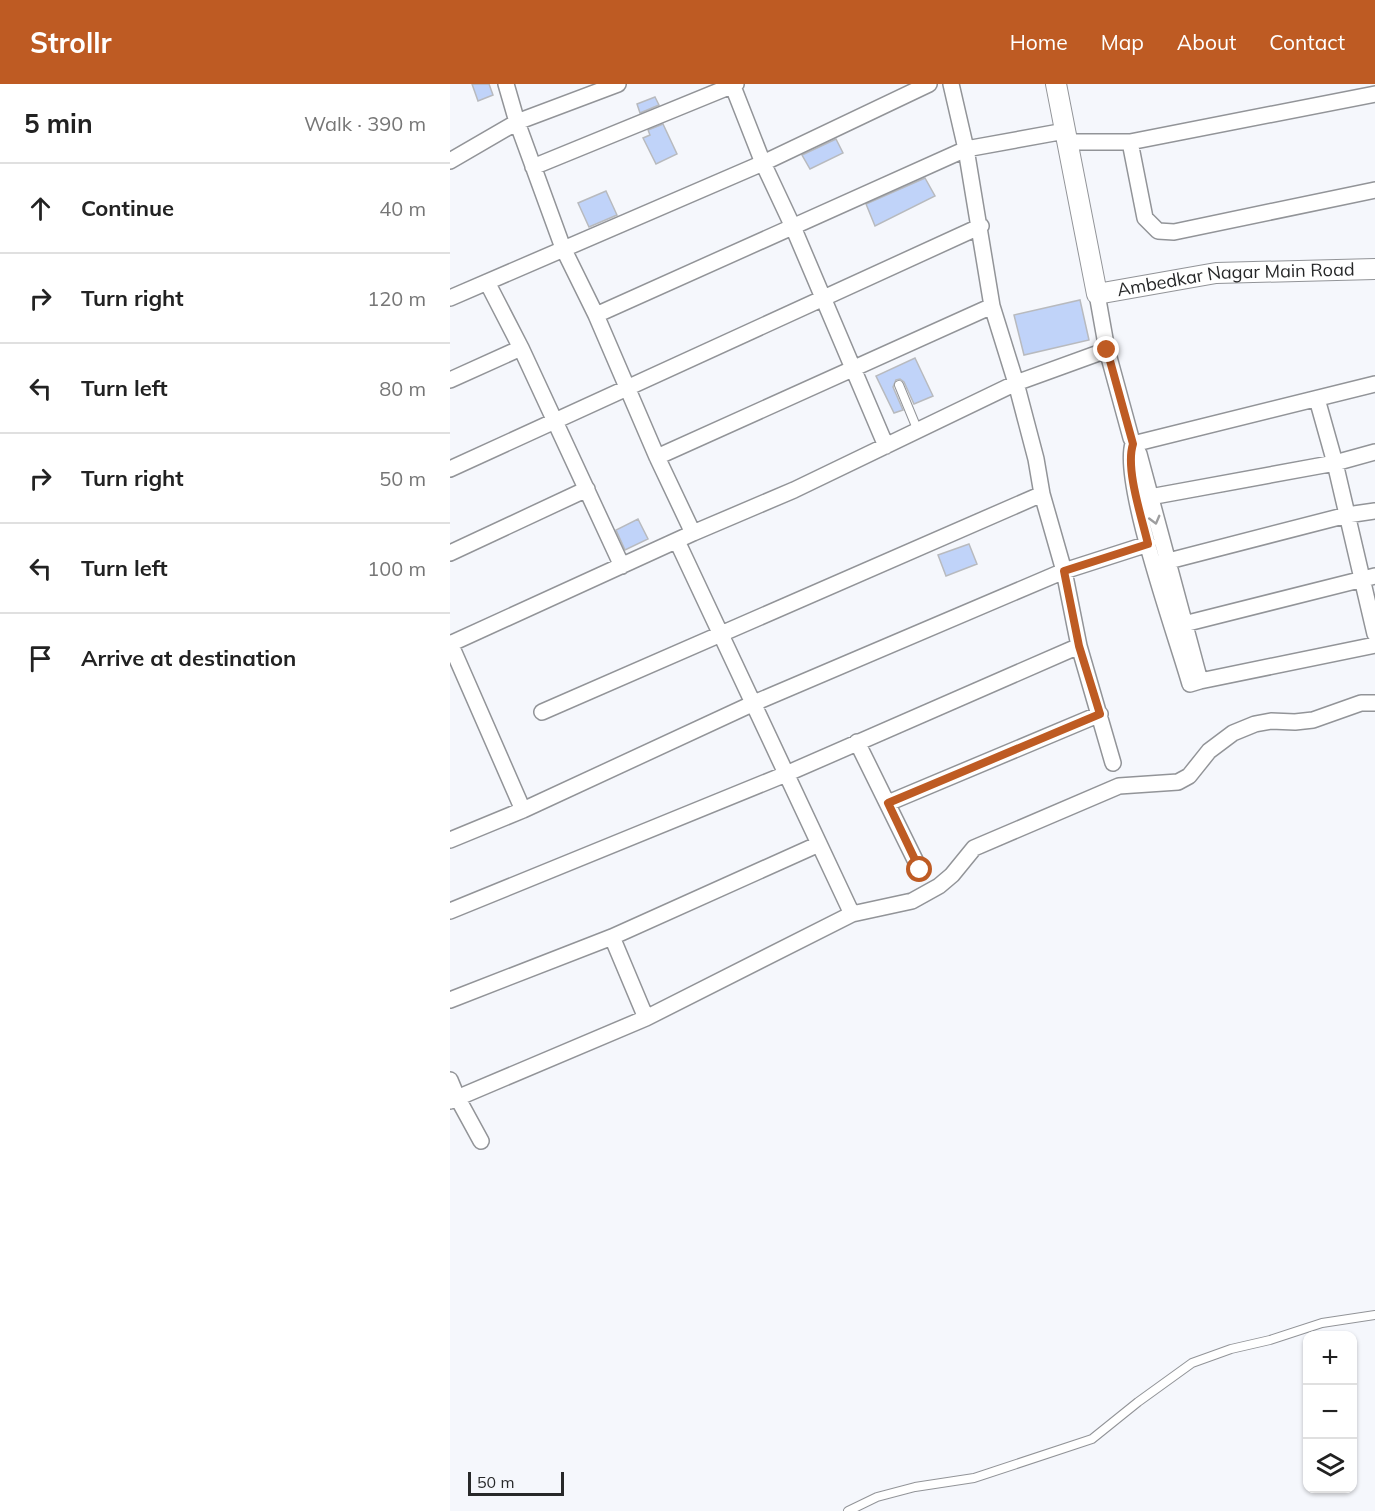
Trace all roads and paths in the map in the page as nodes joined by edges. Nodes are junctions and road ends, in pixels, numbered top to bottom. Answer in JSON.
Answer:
{"nodes":[{"id":1,"x":506,"y":84,"type":"edge"},
{"id":2,"x":618,"y":84,"type":"edge"},
{"id":3,"x":734,"y":84,"type":"edge"},
{"id":4,"x":929,"y":84,"type":"edge"},
{"id":5,"x":951,"y":84,"type":"edge"},
{"id":6,"x":1056,"y":84,"type":"edge"},
{"id":7,"x":1375,"y":94,"type":"edge"},
{"id":8,"x":517,"y":122,"type":"junction"},
{"id":9,"x":1066,"y":136,"type":"junction"},
{"id":10,"x":1130,"y":142,"type":"junction"},
{"id":11,"x":966,"y":149,"type":"junction"},
{"id":12,"x":450,"y":161,"type":"edge"},
{"id":13,"x":763,"y":163,"type":"junction"},
{"id":14,"x":533,"y":167,"type":"junction"},
{"id":15,"x":1375,"y":190,"type":"edge"},
{"id":16,"x":981,"y":226,"type":"junction"},
{"id":17,"x":793,"y":227,"type":"junction"},
{"id":18,"x":563,"y":248,"type":"junction"},
{"id":19,"x":1375,"y":269,"type":"edge"},
{"id":20,"x":487,"y":282,"type":"junction"},
{"id":21,"x":1097,"y":294,"type":"junction"},
{"id":22,"x":450,"y":297,"type":"edge"},
{"id":23,"x":823,"y":298,"type":"junction"},
{"id":24,"x":992,"y":306,"type":"junction"},
{"id":25,"x":596,"y":315,"type":"junction"},
{"id":26,"x":521,"y":348,"type":"junction"},
{"id":27,"x":1107,"y":350,"type":"junction"},
{"id":28,"x":853,"y":369,"type":"junction"},
{"id":29,"x":450,"y":380,"type":"edge"},
{"id":30,"x":1016,"y":383,"type":"junction"},
{"id":31,"x":1375,"y":384,"type":"edge"},
{"id":32,"x":899,"y":385,"type":"dead end"},
{"id":33,"x":627,"y":388,"type":"junction"},
{"id":34,"x":1317,"y":399,"type":"junction"},
{"id":35,"x":555,"y":421,"type":"junction"},
{"id":36,"x":918,"y":430,"type":"junction"},
{"id":37,"x":1133,"y":444,"type":"junction"},
{"id":38,"x":886,"y":446,"type":"junction"},
{"id":39,"x":1375,"y":452,"type":"edge"},
{"id":40,"x":657,"y":457,"type":"junction"},
{"id":41,"x":1335,"y":463,"type":"junction"},
{"id":42,"x":450,"y":469,"type":"edge"},
{"id":43,"x":587,"y":489,"type":"junction"},
{"id":44,"x":1042,"y":494,"type":"junction"},
{"id":45,"x":1143,"y":498,"type":"junction"},
{"id":46,"x":1375,"y":511,"type":"edge"},
{"id":47,"x":1347,"y":515,"type":"junction"},
{"id":48,"x":693,"y":533,"type":"junction"},
{"id":49,"x":678,"y":541,"type":"junction"},
{"id":50,"x":1148,"y":544,"type":"junction"},
{"id":51,"x":450,"y":553,"type":"edge"},
{"id":52,"x":1160,"y":563,"type":"junction"},
{"id":53,"x":622,"y":566,"type":"junction"},
{"id":54,"x":1064,"y":571,"type":"junction"},
{"id":55,"x":1369,"y":578,"type":"edge"},
{"id":56,"x":1178,"y":626,"type":"junction"},
{"id":57,"x":721,"y":633,"type":"junction"},
{"id":58,"x":1375,"y":634,"type":"edge"},
{"id":59,"x":450,"y":644,"type":"edge"},
{"id":60,"x":1375,"y":645,"type":"edge"},
{"id":61,"x":1079,"y":646,"type":"junction"},
{"id":62,"x":754,"y":703,"type":"junction"},
{"id":63,"x":1375,"y":703,"type":"edge"},
{"id":64,"x":542,"y":712,"type":"dead end"},
{"id":65,"x":1100,"y":714,"type":"junction"},
{"id":66,"x":857,"y":742,"type":"junction"},
{"id":67,"x":1113,"y":763,"type":"dead end"},
{"id":68,"x":786,"y":774,"type":"junction"},
{"id":69,"x":888,"y":803,"type":"junction"},
{"id":70,"x":523,"y":810,"type":"junction"},
{"id":71,"x":450,"y":840,"type":"edge"},
{"id":72,"x":819,"y":844,"type":"junction"},
{"id":73,"x":920,"y":870,"type":"dead end"},
{"id":74,"x":450,"y":911,"type":"edge"},
{"id":75,"x":852,"y":914,"type":"junction"},
{"id":76,"x":612,"y":937,"type":"junction"},
{"id":77,"x":450,"y":1000,"type":"edge"},
{"id":78,"x":646,"y":1018,"type":"junction"},
{"id":79,"x":450,"y":1080,"type":"edge"},
{"id":80,"x":454,"y":1099,"type":"edge"},
{"id":81,"x":482,"y":1141,"type":"dead end"},
{"id":82,"x":1375,"y":1315,"type":"edge"},
{"id":83,"x":848,"y":1511,"type":"edge"}],
"edges":[{"from":1,"to":8,"type":"street"},
{"from":2,"to":8,"type":"street"},
{"from":3,"to":13,"type":"street"},
{"from":3,"to":14,"type":"street"},
{"from":4,"to":13,"type":"street"},
{"from":5,"to":11,"type":"street"},
{"from":6,"to":9,"type":"street"},
{"from":7,"to":10,"type":"street"},
{"from":8,"to":12,"type":"street"},
{"from":8,"to":14,"type":"street"},
{"from":9,"to":10,"type":"street"},
{"from":9,"to":11,"type":"street"},
{"from":9,"to":21,"type":"street"},
{"from":10,"to":15,"type":"street"},
{"from":11,"to":16,"type":"street"},
{"from":11,"to":17,"type":"street"},
{"from":13,"to":17,"type":"street"},
{"from":13,"to":18,"type":"street"},
{"from":14,"to":18,"type":"street"},
{"from":16,"to":23,"type":"street"},
{"from":16,"to":24,"type":"street"},
{"from":17,"to":23,"type":"street"},
{"from":17,"to":25,"type":"street"},
{"from":18,"to":20,"type":"street"},
{"from":18,"to":25,"type":"street"},
{"from":19,"to":21,"type":"street","name":"Ambedkar Nagar Main Road"},
{"from":20,"to":22,"type":"street"},
{"from":20,"to":26,"type":"street"},
{"from":21,"to":27,"type":"street"},
{"from":23,"to":28,"type":"street"},
{"from":23,"to":33,"type":"street"},
{"from":24,"to":28,"type":"street"},
{"from":24,"to":30,"type":"street"},
{"from":25,"to":33,"type":"street"},
{"from":26,"to":29,"type":"street"},
{"from":26,"to":35,"type":"street"},
{"from":27,"to":30,"type":"street"},
{"from":27,"to":37,"type":"street"},
{"from":28,"to":38,"type":"street"},
{"from":28,"to":40,"type":"street"},
{"from":30,"to":36,"type":"street"},
{"from":30,"to":44,"type":"street"},
{"from":31,"to":34,"type":"street"},
{"from":32,"to":36,"type":"lane"},
{"from":33,"to":35,"type":"street"},
{"from":33,"to":40,"type":"street"},
{"from":34,"to":37,"type":"street"},
{"from":34,"to":41,"type":"street"},
{"from":35,"to":42,"type":"street"},
{"from":35,"to":43,"type":"street"},
{"from":36,"to":38,"type":"street"},
{"from":37,"to":45,"type":"street"},
{"from":38,"to":48,"type":"street"},
{"from":39,"to":41,"type":"street"},
{"from":40,"to":48,"type":"street"},
{"from":41,"to":45,"type":"street"},
{"from":41,"to":47,"type":"street"},
{"from":43,"to":51,"type":"street"},
{"from":43,"to":53,"type":"street"},
{"from":44,"to":54,"type":"street"},
{"from":44,"to":57,"type":"street"},
{"from":45,"to":50,"type":"street"},
{"from":45,"to":52,"type":"street","one_way":true},
{"from":46,"to":47,"type":"street"},
{"from":47,"to":52,"type":"street"},
{"from":47,"to":55,"type":"street"},
{"from":48,"to":49,"type":"street"},
{"from":49,"to":53,"type":"street"},
{"from":49,"to":57,"type":"street"},
{"from":50,"to":52,"type":"street"},
{"from":50,"to":54,"type":"street"},
{"from":52,"to":56,"type":"street"},
{"from":53,"to":59,"type":"street"},
{"from":54,"to":61,"type":"street"},
{"from":54,"to":62,"type":"street"},
{"from":55,"to":56,"type":"street"},
{"from":55,"to":58,"type":"street"},
{"from":56,"to":60,"type":"street"},
{"from":57,"to":62,"type":"street"},
{"from":57,"to":64,"type":"street"},
{"from":59,"to":70,"type":"street"},
{"from":61,"to":65,"type":"street"},
{"from":61,"to":66,"type":"street"},
{"from":62,"to":68,"type":"street"},
{"from":62,"to":70,"type":"street"},
{"from":63,"to":75,"type":"street"},
{"from":65,"to":67,"type":"street"},
{"from":65,"to":69,"type":"street"},
{"from":66,"to":68,"type":"street"},
{"from":66,"to":69,"type":"street"},
{"from":68,"to":72,"type":"street"},
{"from":68,"to":74,"type":"street"},
{"from":69,"to":73,"type":"street"},
{"from":70,"to":71,"type":"street"},
{"from":72,"to":75,"type":"street"},
{"from":72,"to":76,"type":"street"},
{"from":75,"to":78,"type":"street"},
{"from":76,"to":77,"type":"street"},
{"from":76,"to":78,"type":"street"},
{"from":78,"to":80,"type":"street"},
{"from":79,"to":80,"type":"street"},
{"from":80,"to":81,"type":"street"},
{"from":82,"to":83,"type":"lane"}]}
